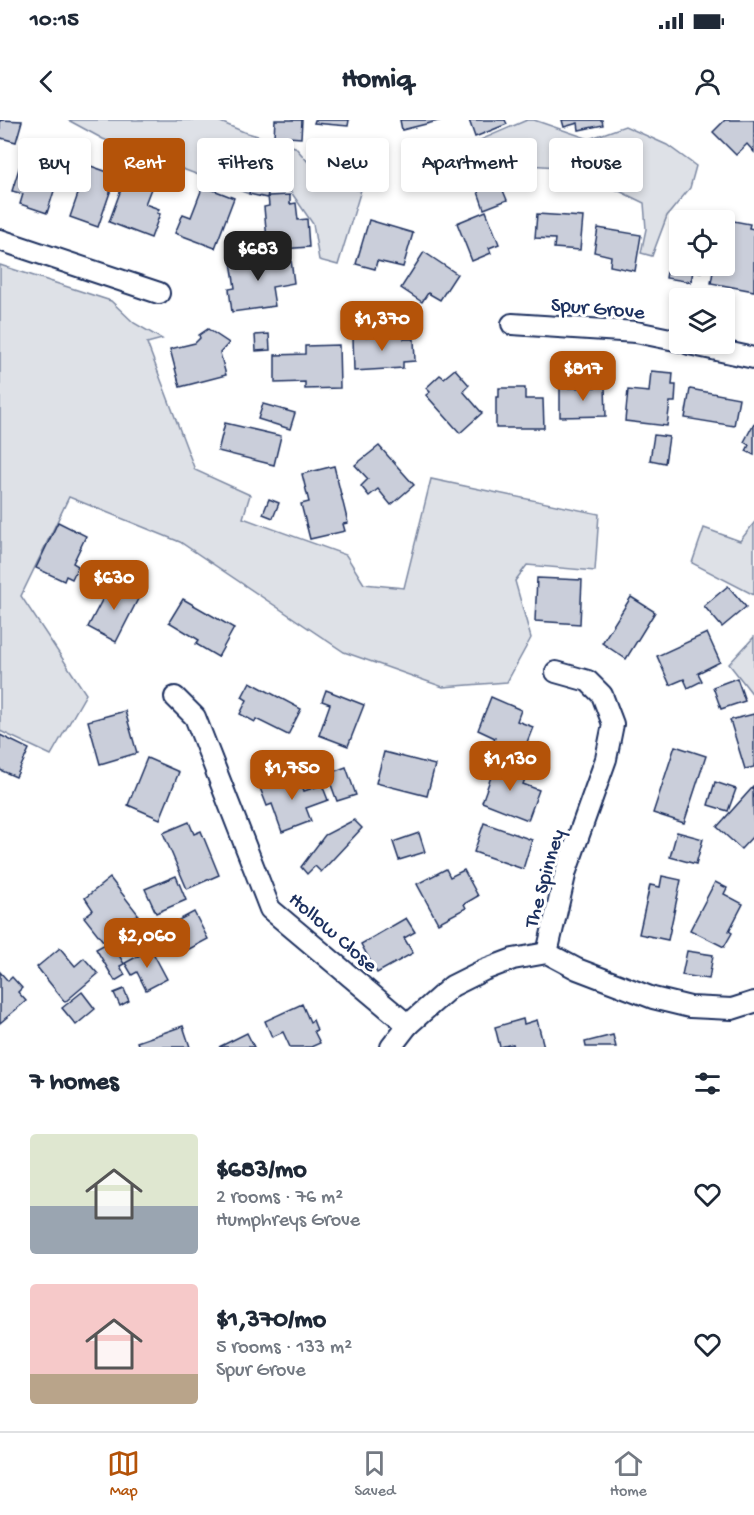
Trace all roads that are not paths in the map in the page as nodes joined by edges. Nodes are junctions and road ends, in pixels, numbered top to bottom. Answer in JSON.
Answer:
{"nodes":[{"id":1,"x":0,"y":240,"type":"edge"},
{"id":2,"x":159,"y":293,"type":"dead end"},
{"id":3,"x":512,"y":324,"type":"dead end"},
{"id":4,"x":669,"y":339,"type":"edge"},
{"id":5,"x":735,"y":354,"type":"edge"},
{"id":6,"x":754,"y":358,"type":"edge"},
{"id":7,"x":556,"y":672,"type":"dead end"},
{"id":8,"x":175,"y":697,"type":"dead end"},
{"id":9,"x":547,"y":953,"type":"junction"},
{"id":10,"x":754,"y":1002,"type":"edge"},
{"id":11,"x":408,"y":1025,"type":"junction"},
{"id":12,"x":391,"y":1047,"type":"edge"}],
"edges":[{"from":1,"to":2,"type":"street"},
{"from":3,"to":4,"type":"street","name":"Spur Grove"},
{"from":5,"to":6,"type":"street"},
{"from":7,"to":9,"type":"street","name":"The Spinney"},
{"from":8,"to":11,"type":"street","name":"Hollow Close"},
{"from":9,"to":10,"type":"street"},
{"from":9,"to":11,"type":"street"},
{"from":11,"to":12,"type":"street"}]}
